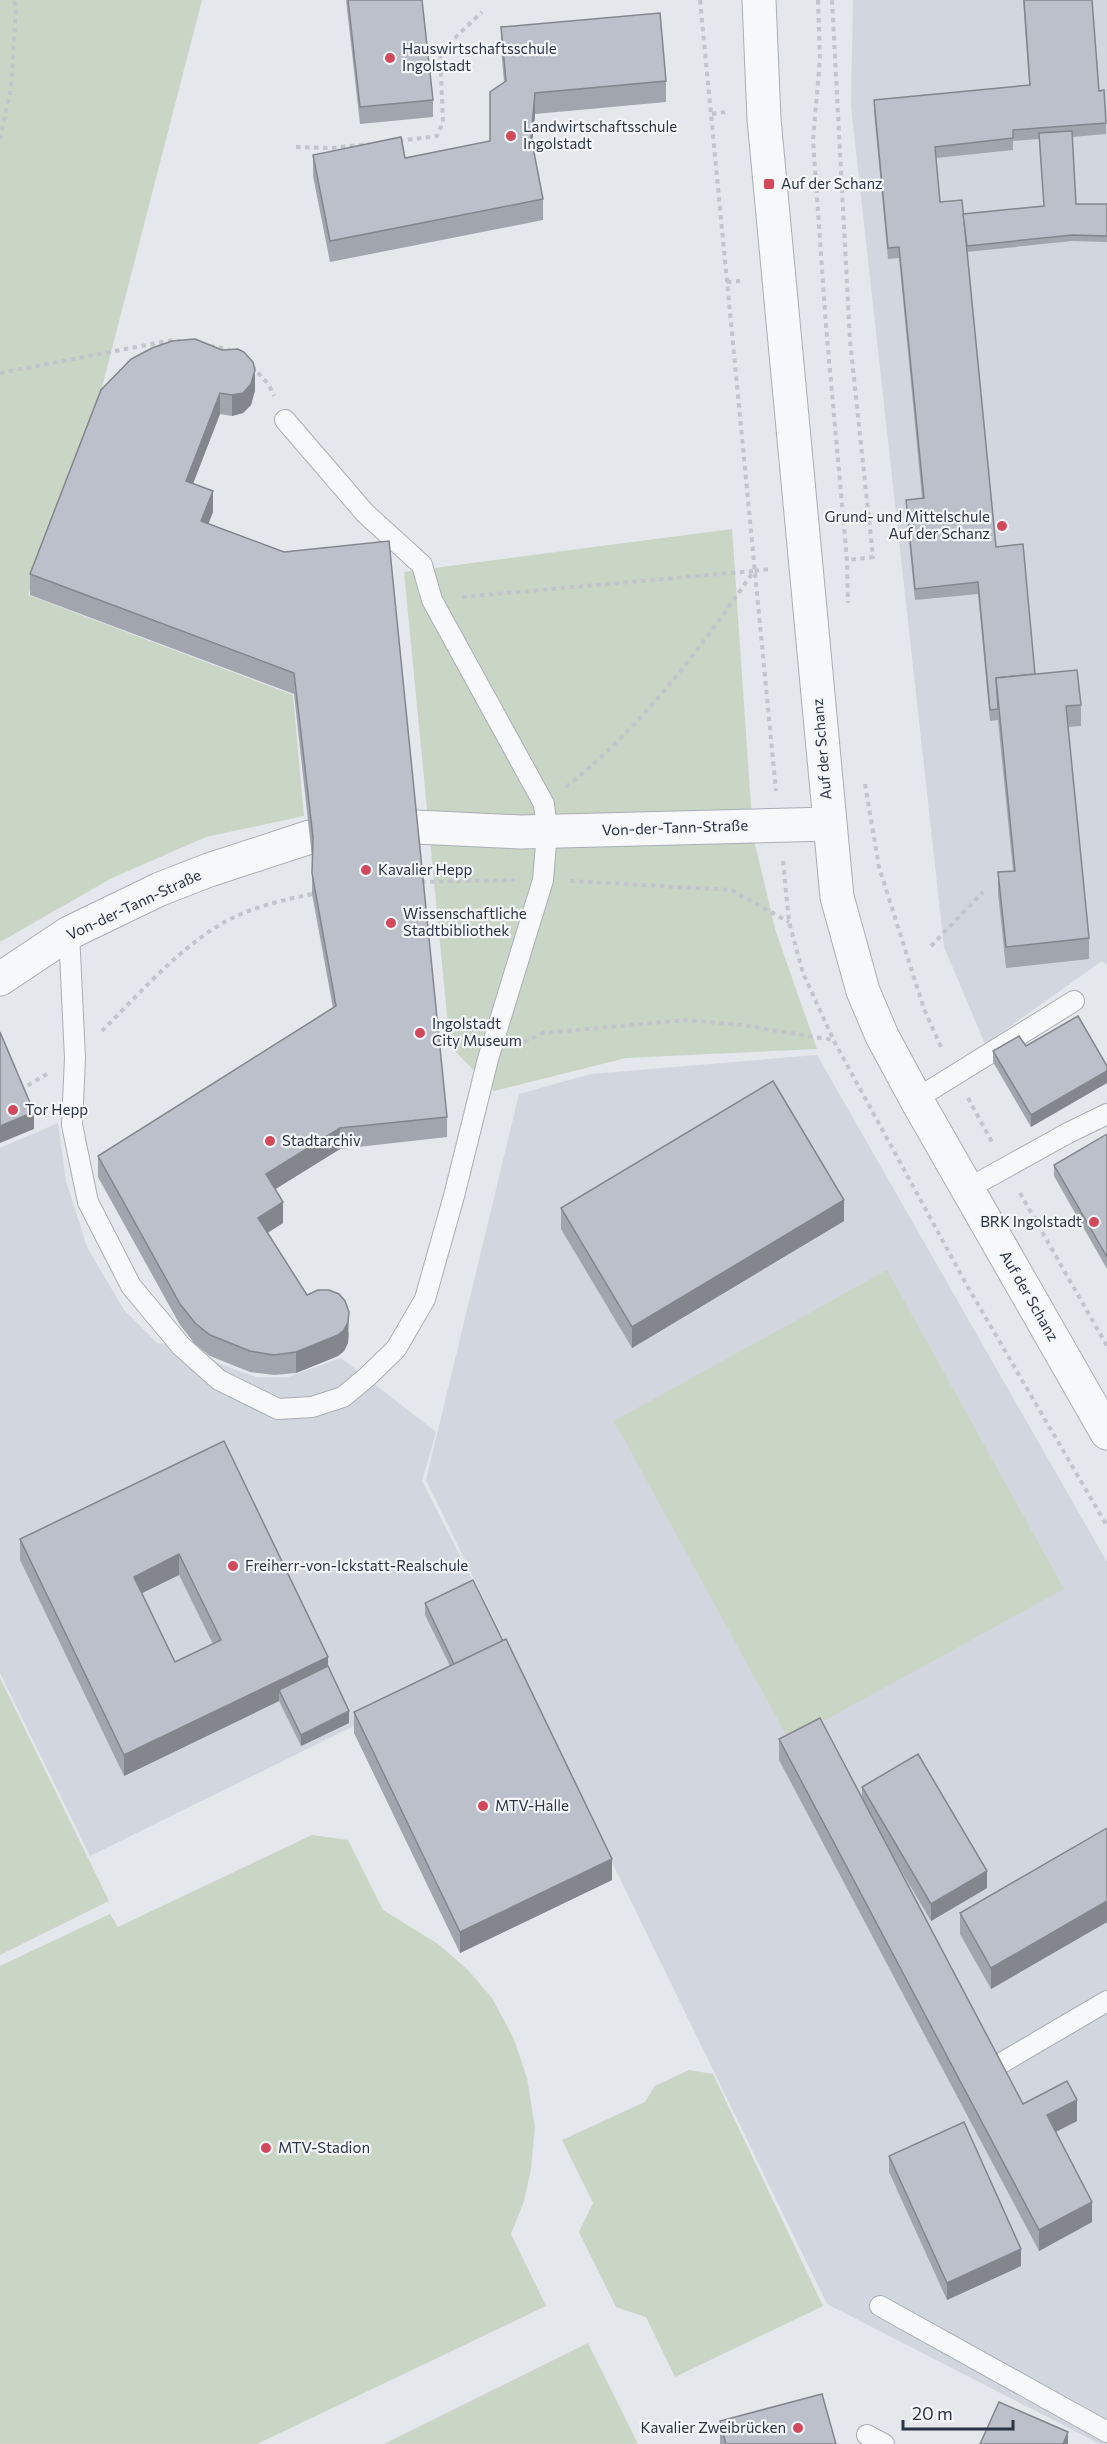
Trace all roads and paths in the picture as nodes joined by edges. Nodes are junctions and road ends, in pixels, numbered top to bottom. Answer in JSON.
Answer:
{"nodes":[{"id":1,"x":14,"y":0,"type":"edge"},
{"id":2,"x":759,"y":0,"type":"edge"},
{"id":3,"x":818,"y":0,"type":"edge"},
{"id":4,"x":832,"y":0,"type":"edge"},
{"id":5,"x":482,"y":12,"type":"dead end"},
{"id":6,"x":725,"y":112,"type":"dead end"},
{"id":7,"x":712,"y":114,"type":"dead end"},
{"id":8,"x":0,"y":139,"type":"edge"},
{"id":9,"x":390,"y":141,"type":"edge"},
{"id":10,"x":378,"y":143,"type":"edge"},
{"id":11,"x":296,"y":147,"type":"dead end"},
{"id":12,"x":740,"y":281,"type":"dead end"},
{"id":13,"x":727,"y":282,"type":"dead end"},
{"id":14,"x":184,"y":342,"type":"edge"},
{"id":15,"x":205,"y":345,"type":"edge"},
{"id":16,"x":236,"y":355,"type":"edge"},
{"id":17,"x":245,"y":361,"type":"edge"},
{"id":18,"x":0,"y":373,"type":"edge"},
{"id":19,"x":285,"y":420,"type":"joint"},
{"id":20,"x":847,"y":560,"type":"junction"},
{"id":21,"x":805,"y":565,"type":"junction"},
{"id":22,"x":754,"y":571,"type":"junction"},
{"id":23,"x":432,"y":600,"type":"junction"},
{"id":24,"x":848,"y":604,"type":"dead end"},
{"id":25,"x":862,"y":772,"type":"dead end"},
{"id":26,"x":537,"y":823,"type":"junction"},
{"id":27,"x":829,"y":824,"type":"junction"},
{"id":28,"x":417,"y":838,"type":"edge"},
{"id":29,"x":311,"y":848,"type":"edge"},
{"id":30,"x":543,"y":880,"type":"junction"},
{"id":31,"x":421,"y":882,"type":"edge"},
{"id":32,"x":983,"y":892,"type":"dead end"},
{"id":33,"x":312,"y":894,"type":"edge"},
{"id":34,"x":789,"y":922,"type":"dead end"},
{"id":35,"x":69,"y":933,"type":"junction"},
{"id":36,"x":931,"y":946,"type":"dead end"},
{"id":37,"x":0,"y":979,"type":"edge"},
{"id":38,"x":1074,"y":1001,"type":"dead end"},
{"id":39,"x":834,"y":1041,"type":"dead end"},
{"id":40,"x":75,"y":1058,"type":"junction"},
{"id":41,"x":488,"y":1059,"type":"junction"},
{"id":42,"x":955,"y":1075,"type":"junction"},
{"id":43,"x":18,"y":1091,"type":"edge"},
{"id":44,"x":916,"y":1099,"type":"junction"},
{"id":45,"x":1107,"y":1114,"type":"edge"},
{"id":46,"x":1006,"y":1167,"type":"junction"},
{"id":47,"x":967,"y":1189,"type":"junction"},
{"id":48,"x":1107,"y":1346,"type":"edge"},
{"id":49,"x":1107,"y":1433,"type":"edge"},
{"id":50,"x":1107,"y":2001,"type":"edge"},
{"id":51,"x":993,"y":2068,"type":"edge"},
{"id":52,"x":880,"y":2306,"type":"dead end"},
{"id":53,"x":1107,"y":2432,"type":"edge"}],
"edges":[{"from":1,"to":8,"type":"path"},
{"from":2,"to":21,"type":"street","name":"Auf der Schanz"},
{"from":3,"to":20,"type":"path"},
{"from":4,"to":20,"type":"path"},
{"from":5,"to":9,"type":"path"},
{"from":6,"to":7,"type":"path"},
{"from":10,"to":11,"type":"path"},
{"from":12,"to":13,"type":"path"},
{"from":14,"to":18,"type":"path"},
{"from":15,"to":16,"type":"path"},
{"from":17,"to":19,"type":"path"},
{"from":19,"to":23,"type":"lane"},
{"from":20,"to":21,"type":"path"},
{"from":20,"to":24,"type":"path"},
{"from":21,"to":22,"type":"path"},
{"from":21,"to":27,"type":"street","name":"Auf der Schanz"},
{"from":22,"to":23,"type":"path"},
{"from":22,"to":26,"type":"path"},
{"from":23,"to":26,"type":"lane"},
{"from":25,"to":42,"type":"path"},
{"from":26,"to":27,"type":"street","name":"Von-der-Tann-Straße"},
{"from":26,"to":28,"type":"street","name":"Von-der-Tann-Straße"},
{"from":26,"to":30,"type":"lane"},
{"from":27,"to":44,"type":"street","name":"Auf der Schanz"},
{"from":29,"to":35,"type":"street","name":"Von-der-Tann-Straße"},
{"from":30,"to":31,"type":"path"},
{"from":30,"to":34,"type":"path"},
{"from":30,"to":41,"type":"lane"},
{"from":32,"to":36,"type":"path"},
{"from":33,"to":40,"type":"path"},
{"from":35,"to":37,"type":"street","name":"Von-der-Tann-Straße"},
{"from":35,"to":40,"type":"lane"},
{"from":38,"to":42,"type":"lane"},
{"from":39,"to":41,"type":"path"},
{"from":40,"to":41,"type":"lane"},
{"from":40,"to":43,"type":"path"},
{"from":42,"to":44,"type":"lane"},
{"from":42,"to":46,"type":"path"},
{"from":44,"to":47,"type":"street","name":"Auf der Schanz"},
{"from":45,"to":46,"type":"lane"},
{"from":46,"to":47,"type":"lane"},
{"from":46,"to":48,"type":"path"},
{"from":47,"to":49,"type":"street","name":"Auf der Schanz"},
{"from":50,"to":51,"type":"lane"},
{"from":52,"to":53,"type":"lane"}]}
